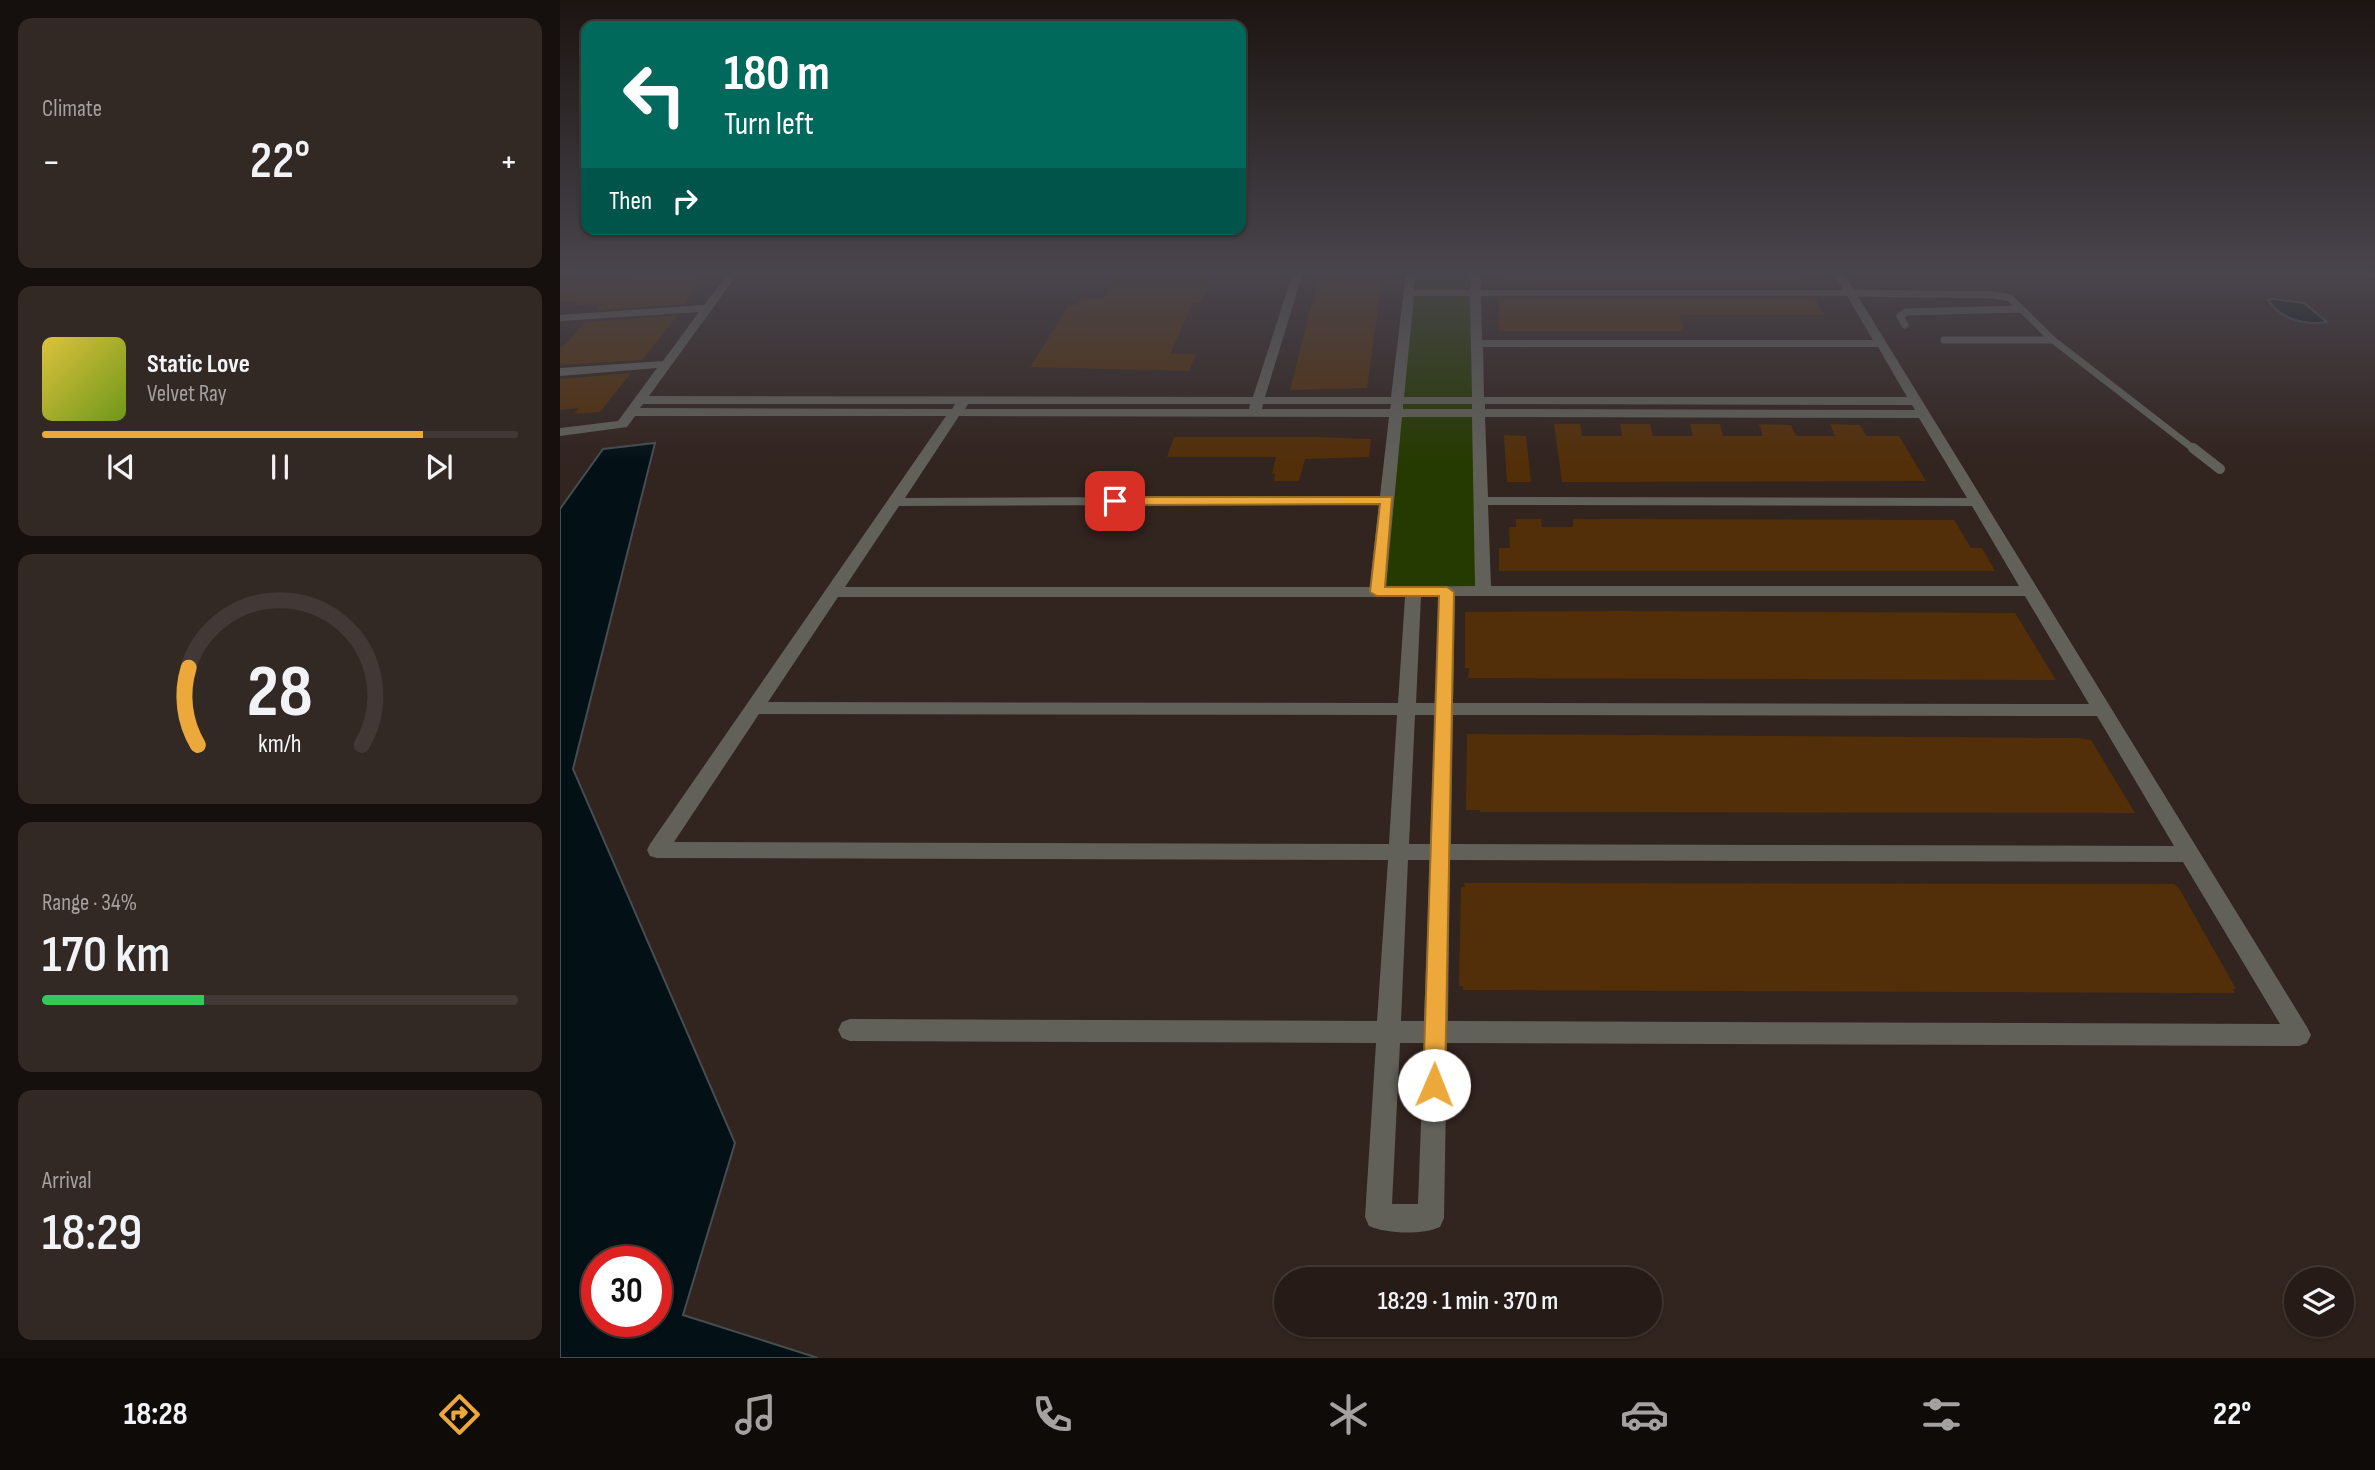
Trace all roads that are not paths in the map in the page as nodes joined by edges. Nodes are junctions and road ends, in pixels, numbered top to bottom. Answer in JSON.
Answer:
{"nodes":[{"id":1,"x":686,"y":335,"type":"edge"},
{"id":2,"x":1278,"y":335,"type":"edge"},
{"id":3,"x":1405,"y":335,"type":"edge"},
{"id":4,"x":1477,"y":335,"type":"edge"},
{"id":5,"x":1877,"y":335,"type":"edge"},
{"id":6,"x":2048,"y":335,"type":"edge"},
{"id":7,"x":1944,"y":340,"type":"dead end"},
{"id":8,"x":2053,"y":340,"type":"junction"},
{"id":9,"x":1477,"y":343,"type":"junction"},
{"id":10,"x":1882,"y":344,"type":"junction"},
{"id":11,"x":665,"y":364,"type":"junction"},
{"id":12,"x":560,"y":372,"type":"edge"},
{"id":13,"x":640,"y":400,"type":"junction"},
{"id":14,"x":960,"y":406,"type":"junction"},
{"id":15,"x":1256,"y":407,"type":"junction"},
{"id":16,"x":1397,"y":407,"type":"junction"},
{"id":17,"x":1478,"y":407,"type":"junction"},
{"id":18,"x":1920,"y":407,"type":"junction"},
{"id":19,"x":632,"y":412,"type":"junction"},
{"id":20,"x":560,"y":432,"type":"edge"},
{"id":21,"x":2220,"y":469,"type":"dead end"},
{"id":22,"x":1387,"y":500,"type":"junction"},
{"id":23,"x":1480,"y":501,"type":"junction"},
{"id":24,"x":897,"y":502,"type":"junction"},
{"id":25,"x":1978,"y":502,"type":"junction"},
{"id":26,"x":2032,"y":591,"type":"junction"},
{"id":27,"x":834,"y":592,"type":"junction"},
{"id":28,"x":1377,"y":592,"type":"junction"},
{"id":29,"x":1413,"y":592,"type":"junction"},
{"id":30,"x":1447,"y":592,"type":"junction"},
{"id":31,"x":1483,"y":592,"type":"junction"},
{"id":32,"x":754,"y":708,"type":"junction"},
{"id":33,"x":1406,"y":709,"type":"junction"},
{"id":34,"x":1443,"y":709,"type":"junction"},
{"id":35,"x":2103,"y":710,"type":"junction"},
{"id":36,"x":1398,"y":852,"type":"junction"},
{"id":37,"x":1440,"y":852,"type":"junction"},
{"id":38,"x":2190,"y":854,"type":"junction"},
{"id":39,"x":850,"y":1030,"type":"dead end"},
{"id":40,"x":1388,"y":1031,"type":"junction"},
{"id":41,"x":1435,"y":1032,"type":"junction"}],
"edges":[{"from":1,"to":11,"type":"street"},
{"from":2,"to":15,"type":"street"},
{"from":3,"to":16,"type":"street"},
{"from":4,"to":9,"type":"street"},
{"from":5,"to":10,"type":"street"},
{"from":6,"to":8,"type":"lane"},
{"from":7,"to":8,"type":"lane"},
{"from":8,"to":21,"type":"lane"},
{"from":9,"to":10,"type":"street"},
{"from":9,"to":17,"type":"street"},
{"from":10,"to":18,"type":"street"},
{"from":11,"to":12,"type":"street"},
{"from":11,"to":13,"type":"street"},
{"from":13,"to":14,"type":"street"},
{"from":13,"to":19,"type":"street"},
{"from":14,"to":15,"type":"street"},
{"from":14,"to":19,"type":"street"},
{"from":14,"to":24,"type":"street"},
{"from":15,"to":16,"type":"street"},
{"from":16,"to":17,"type":"street"},
{"from":16,"to":22,"type":"street"},
{"from":17,"to":18,"type":"street"},
{"from":17,"to":23,"type":"street"},
{"from":18,"to":25,"type":"street"},
{"from":19,"to":20,"type":"street"},
{"from":22,"to":24,"type":"street"},
{"from":22,"to":28,"type":"street"},
{"from":23,"to":25,"type":"street"},
{"from":23,"to":31,"type":"street"},
{"from":24,"to":27,"type":"street"},
{"from":25,"to":26,"type":"street"},
{"from":26,"to":31,"type":"street"},
{"from":26,"to":35,"type":"street"},
{"from":27,"to":28,"type":"street"},
{"from":27,"to":32,"type":"street"},
{"from":28,"to":29,"type":"street"},
{"from":29,"to":30,"type":"street"},
{"from":29,"to":33,"type":"street"},
{"from":30,"to":31,"type":"street"},
{"from":30,"to":34,"type":"street"},
{"from":32,"to":33,"type":"street"},
{"from":32,"to":36,"type":"street"},
{"from":33,"to":34,"type":"street"},
{"from":33,"to":36,"type":"street"},
{"from":34,"to":35,"type":"street"},
{"from":34,"to":37,"type":"street"},
{"from":35,"to":38,"type":"street"},
{"from":36,"to":37,"type":"street"},
{"from":36,"to":40,"type":"street"},
{"from":37,"to":38,"type":"street"},
{"from":37,"to":41,"type":"street"},
{"from":38,"to":41,"type":"street"},
{"from":39,"to":40,"type":"street"},
{"from":40,"to":41,"type":"street"},
{"from":40,"to":41,"type":"street"}]}
